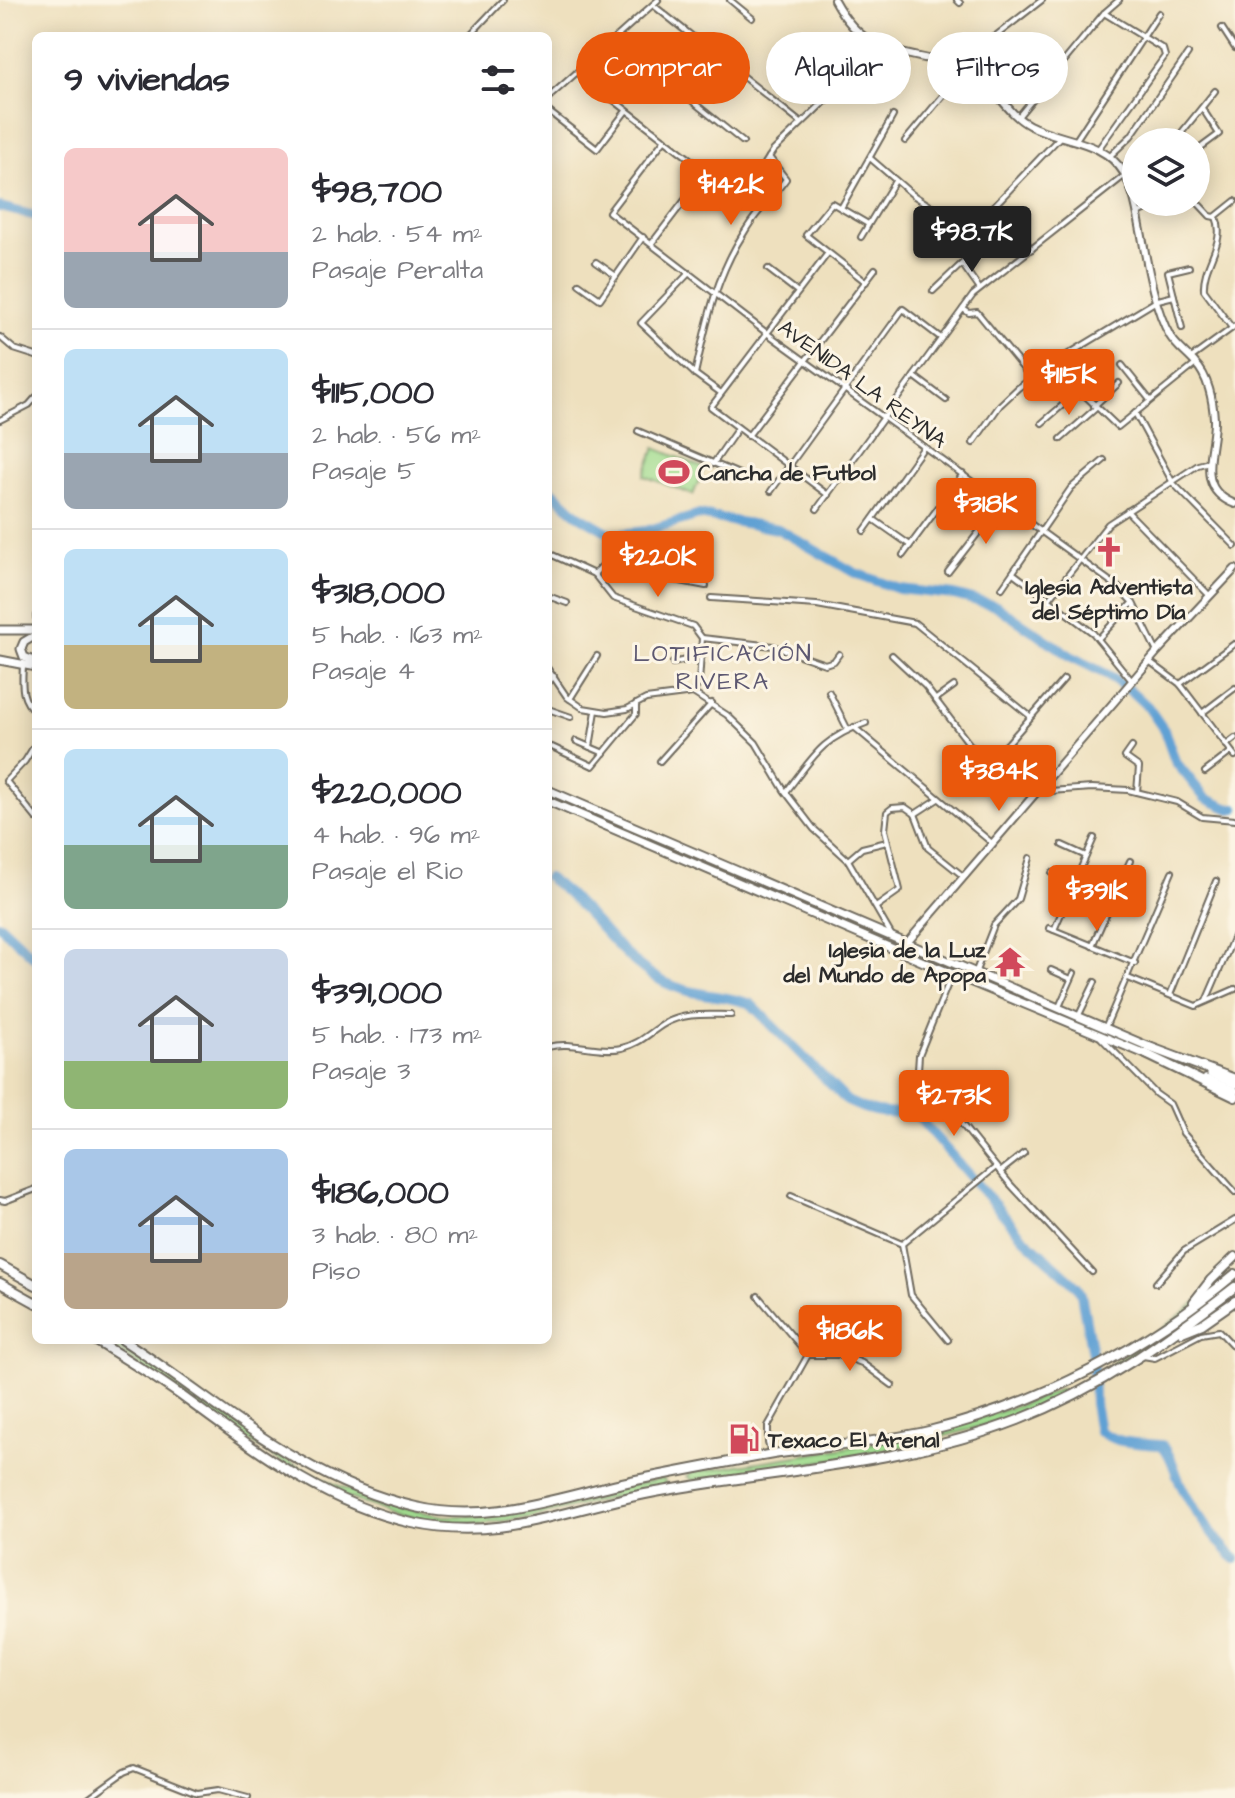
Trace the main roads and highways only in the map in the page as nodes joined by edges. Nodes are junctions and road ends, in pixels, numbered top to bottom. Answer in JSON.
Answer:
{"nodes":[{"id":1,"x":0,"y":630,"type":"edge"},
{"id":2,"x":32,"y":633,"type":"edge"},
{"id":3,"x":32,"y":636,"type":"edge"},
{"id":4,"x":0,"y":660,"type":"edge"},
{"id":5,"x":32,"y":662,"type":"edge"},
{"id":6,"x":32,"y":665,"type":"edge"},
{"id":7,"x":552,"y":792,"type":"edge"},
{"id":8,"x":552,"y":803,"type":"edge"},
{"id":9,"x":1147,"y":1050,"type":"junction"},
{"id":10,"x":1235,"y":1082,"type":"edge"},
{"id":11,"x":1235,"y":1094,"type":"edge"},
{"id":12,"x":1235,"y":1257,"type":"edge"},
{"id":13,"x":0,"y":1265,"type":"edge"},
{"id":14,"x":1235,"y":1274,"type":"edge"},
{"id":15,"x":0,"y":1283,"type":"edge"},
{"id":16,"x":32,"y":1283,"type":"edge"},
{"id":17,"x":1235,"y":1287,"type":"edge"},
{"id":18,"x":32,"y":1301,"type":"edge"},
{"id":19,"x":1235,"y":1301,"type":"edge"},
{"id":20,"x":1189,"y":1309,"type":"junction"},
{"id":21,"x":1170,"y":1337,"type":"junction"},
{"id":22,"x":101,"y":1344,"type":"edge"},
{"id":23,"x":129,"y":1344,"type":"edge"},
{"id":24,"x":692,"y":1470,"type":"junction"},
{"id":25,"x":661,"y":1476,"type":"junction"},
{"id":26,"x":690,"y":1486,"type":"junction"},
{"id":27,"x":666,"y":1490,"type":"junction"}],
"edges":[{"from":1,"to":2,"type":"main road"},
{"from":3,"to":5,"type":"main road"},
{"from":4,"to":6,"type":"main road"},
{"from":7,"to":9,"type":"main road"},
{"from":8,"to":9,"type":"main road"},
{"from":9,"to":10,"type":"highway"},
{"from":9,"to":11,"type":"highway"},
{"from":12,"to":20,"type":"highway"},
{"from":13,"to":16,"type":"highway"},
{"from":14,"to":20,"type":"highway"},
{"from":15,"to":18,"type":"highway"},
{"from":17,"to":21,"type":"highway"},
{"from":19,"to":21,"type":"highway"},
{"from":20,"to":24,"type":"highway"},
{"from":21,"to":26,"type":"highway"},
{"from":22,"to":27,"type":"highway"},
{"from":23,"to":25,"type":"highway"},
{"from":24,"to":25,"type":"highway"},
{"from":24,"to":26,"type":"highway"},
{"from":25,"to":27,"type":"highway"},
{"from":26,"to":27,"type":"highway"}]}
